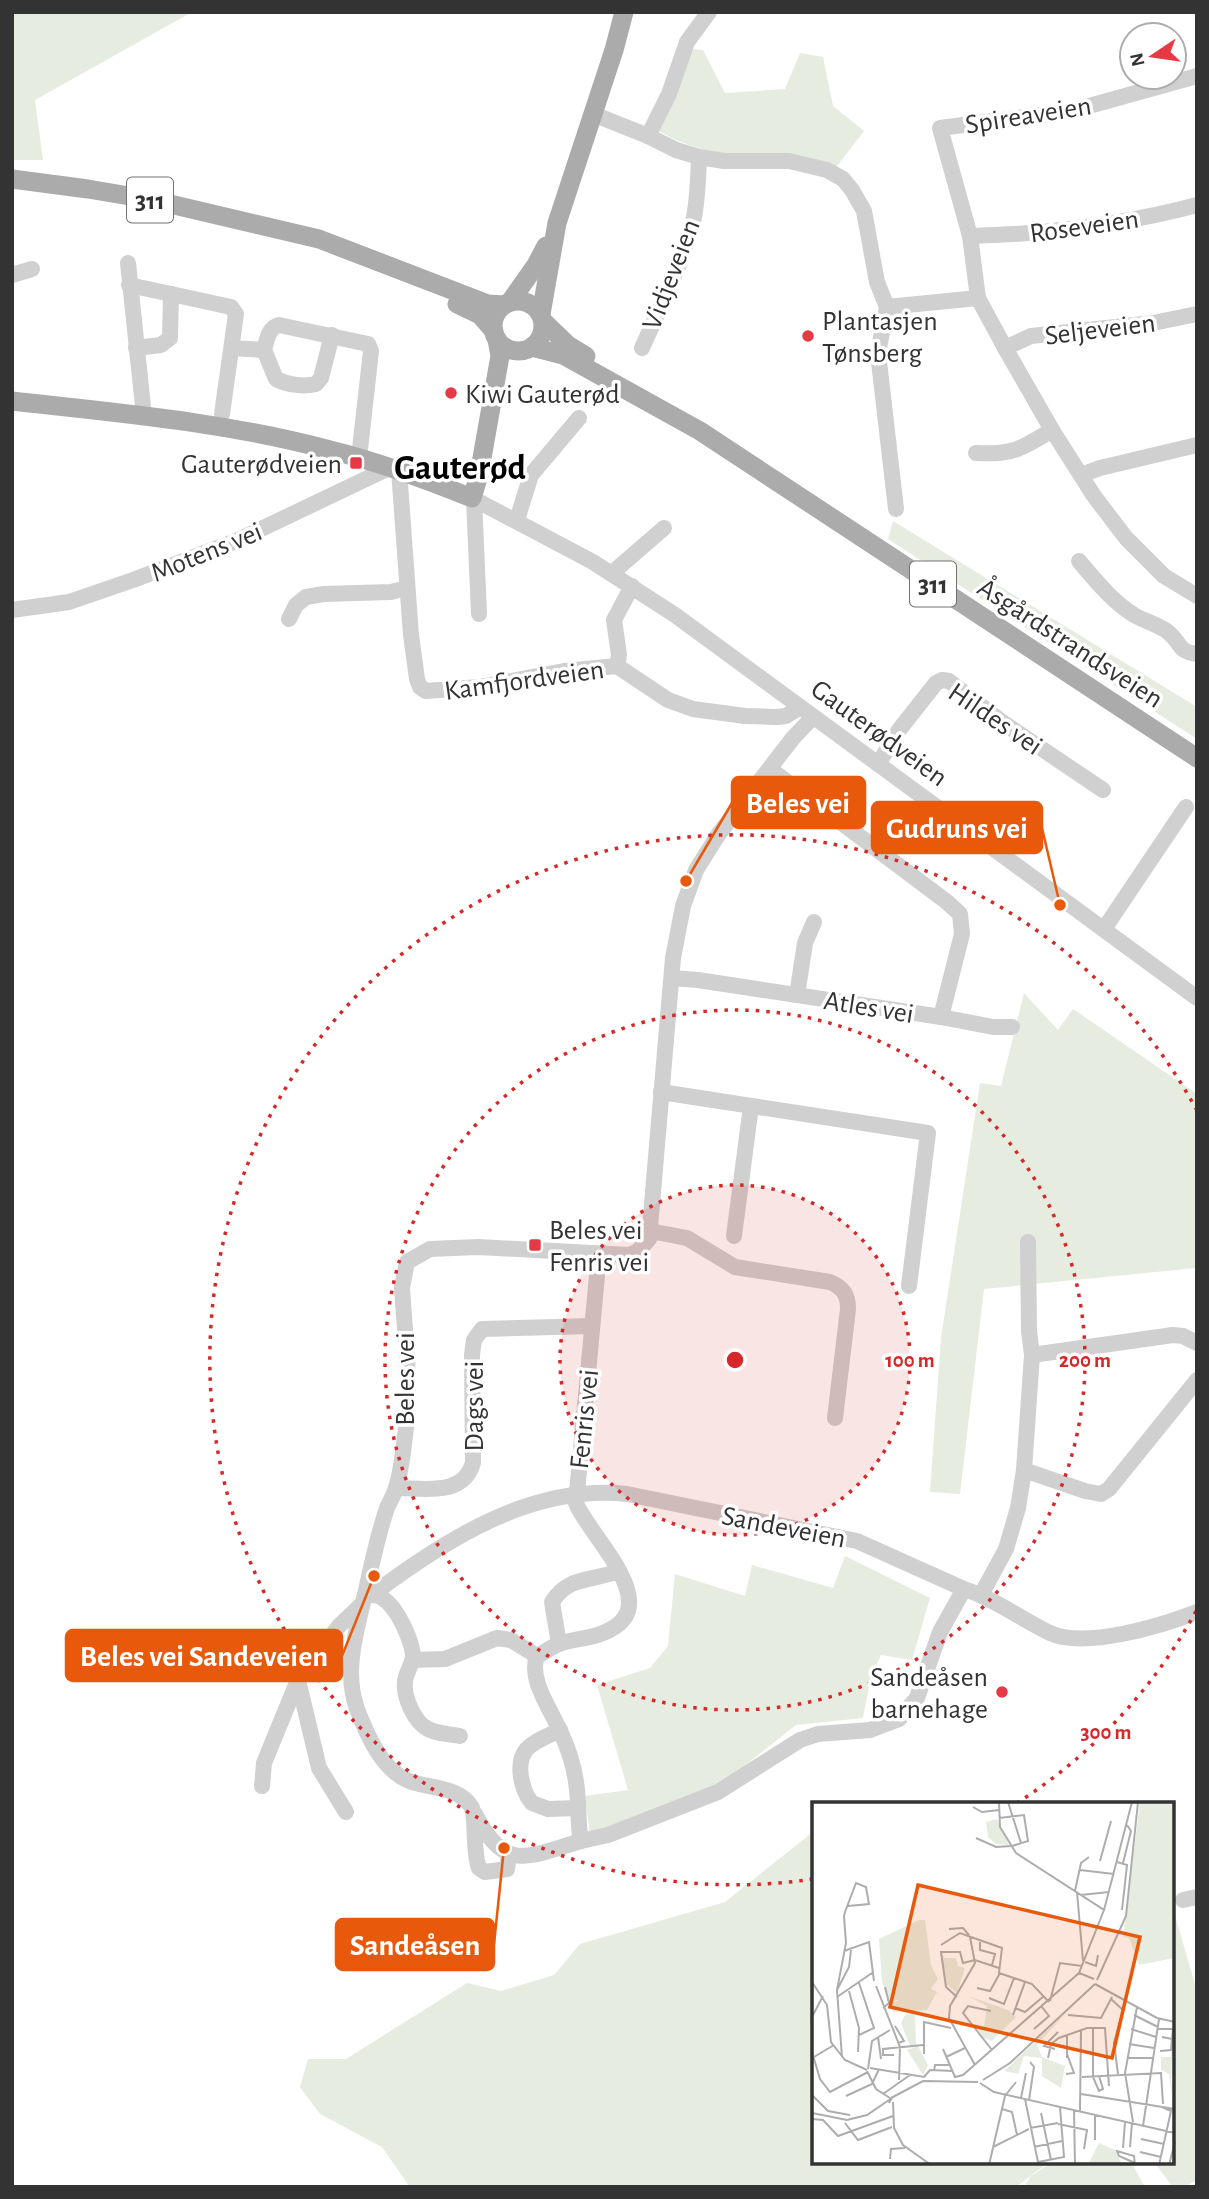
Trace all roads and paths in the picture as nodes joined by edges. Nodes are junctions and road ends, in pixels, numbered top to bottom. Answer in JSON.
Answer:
{"nodes":[{"id":1,"x":624,"y":12,"type":"edge"},
{"id":2,"x":709,"y":12,"type":"edge"},
{"id":3,"x":1197,"y":76,"type":"edge"},
{"id":4,"x":593,"y":114,"type":"junction"},
{"id":5,"x":648,"y":136,"type":"junction"},
{"id":6,"x":699,"y":157,"type":"junction"},
{"id":7,"x":12,"y":179,"type":"edge"},
{"id":8,"x":1197,"y":205,"type":"edge"},
{"id":9,"x":557,"y":223,"type":"junction"},
{"id":10,"x":285,"y":233,"type":"junction"},
{"id":11,"x":970,"y":236,"type":"junction"},
{"id":12,"x":128,"y":263,"type":"dead end"},
{"id":13,"x":32,"y":269,"type":"dead end"},
{"id":14,"x":12,"y":275,"type":"edge"},
{"id":15,"x":129,"y":285,"type":"junction"},
{"id":16,"x":171,"y":294,"type":"junction"},
{"id":17,"x":978,"y":298,"type":"junction"},
{"id":18,"x":507,"y":303,"type":"junction"},
{"id":19,"x":887,"y":307,"type":"junction"},
{"id":20,"x":1197,"y":314,"type":"edge"},
{"id":21,"x":542,"y":317,"type":"junction"},
{"id":22,"x":332,"y":335,"type":"junction"},
{"id":23,"x":495,"y":335,"type":"junction"},
{"id":24,"x":136,"y":348,"type":"junction"},
{"id":25,"x":232,"y":348,"type":"junction"},
{"id":26,"x":642,"y":348,"type":"dead end"},
{"id":27,"x":1005,"y":348,"type":"junction"},
{"id":28,"x":264,"y":349,"type":"junction"},
{"id":29,"x":528,"y":349,"type":"junction"},
{"id":30,"x":12,"y":399,"type":"edge"},
{"id":31,"x":668,"y":411,"type":"junction"},
{"id":32,"x":222,"y":414,"type":"dead end"},
{"id":33,"x":144,"y":416,"type":"junction"},
{"id":34,"x":579,"y":418,"type":"dead end"},
{"id":35,"x":487,"y":426,"type":"junction"},
{"id":36,"x":1052,"y":430,"type":"junction"},
{"id":37,"x":1197,"y":445,"type":"edge"},
{"id":38,"x":976,"y":453,"type":"dead end"},
{"id":39,"x":359,"y":458,"type":"junction"},
{"id":40,"x":395,"y":469,"type":"junction"},
{"id":41,"x":1081,"y":475,"type":"junction"},
{"id":42,"x":473,"y":498,"type":"junction"},
{"id":43,"x":896,"y":509,"type":"dead end"},
{"id":44,"x":517,"y":520,"type":"junction"},
{"id":45,"x":664,"y":528,"type":"dead end"},
{"id":46,"x":1079,"y":561,"type":"dead end"},
{"id":47,"x":611,"y":573,"type":"junction"},
{"id":48,"x":632,"y":586,"type":"junction"},
{"id":49,"x":407,"y":588,"type":"junction"},
{"id":50,"x":1197,"y":596,"type":"edge"},
{"id":51,"x":12,"y":610,"type":"edge"},
{"id":52,"x":480,"y":614,"type":"dead end"},
{"id":53,"x":289,"y":619,"type":"dead end"},
{"id":54,"x":1197,"y":654,"type":"edge"},
{"id":55,"x":617,"y":666,"type":"junction"},
{"id":56,"x":806,"y":712,"type":"junction"},
{"id":57,"x":1197,"y":758,"type":"edge"},
{"id":58,"x":878,"y":764,"type":"junction"},
{"id":59,"x":769,"y":769,"type":"junction"},
{"id":60,"x":1103,"y":790,"type":"dead end"},
{"id":61,"x":1186,"y":807,"type":"dead end"},
{"id":62,"x":814,"y":922,"type":"dead end"},
{"id":63,"x":1104,"y":929,"type":"junction"},
{"id":64,"x":672,"y":978,"type":"junction"},
{"id":65,"x":797,"y":995,"type":"junction"},
{"id":66,"x":1197,"y":998,"type":"edge"},
{"id":67,"x":940,"y":1017,"type":"junction"},
{"id":68,"x":1012,"y":1027,"type":"dead end"},
{"id":69,"x":662,"y":1092,"type":"junction"},
{"id":70,"x":751,"y":1106,"type":"junction"},
{"id":71,"x":650,"y":1231,"type":"junction"},
{"id":72,"x":734,"y":1236,"type":"dead end"},
{"id":73,"x":1028,"y":1242,"type":"dead end"},
{"id":74,"x":599,"y":1254,"type":"junction"},
{"id":75,"x":909,"y":1286,"type":"dead end"},
{"id":76,"x":592,"y":1326,"type":"junction"},
{"id":77,"x":1197,"y":1343,"type":"edge"},
{"id":78,"x":1032,"y":1355,"type":"junction"},
{"id":79,"x":1197,"y":1380,"type":"edge"},
{"id":80,"x":835,"y":1418,"type":"dead end"},
{"id":81,"x":1024,"y":1469,"type":"junction"},
{"id":82,"x":396,"y":1489,"type":"junction"},
{"id":83,"x":576,"y":1494,"type":"junction"},
{"id":84,"x":618,"y":1571,"type":"junction"},
{"id":85,"x":964,"y":1590,"type":"junction"},
{"id":86,"x":981,"y":1595,"type":"junction"},
{"id":87,"x":366,"y":1598,"type":"junction"},
{"id":88,"x":1197,"y":1612,"type":"edge"},
{"id":89,"x":559,"y":1644,"type":"junction"},
{"id":90,"x":537,"y":1656,"type":"junction"},
{"id":91,"x":412,"y":1660,"type":"junction"},
{"id":92,"x":298,"y":1680,"type":"junction"},
{"id":93,"x":560,"y":1730,"type":"junction"},
{"id":94,"x":460,"y":1736,"type":"dead end"},
{"id":95,"x":262,"y":1786,"type":"dead end"},
{"id":96,"x":578,"y":1808,"type":"junction"},
{"id":97,"x":474,"y":1811,"type":"junction"},
{"id":98,"x":346,"y":1812,"type":"dead end"},
{"id":99,"x":580,"y":1838,"type":"junction"},
{"id":100,"x":509,"y":1854,"type":"junction"}],
"edges":[{"from":1,"to":4,"type":"main road"},
{"from":2,"to":5,"type":"street"},
{"from":3,"to":11,"type":"street","name":"Spireaveien"},
{"from":4,"to":5,"type":"street"},
{"from":4,"to":9,"type":"main road"},
{"from":5,"to":6,"type":"street"},
{"from":6,"to":19,"type":"street"},
{"from":6,"to":26,"type":"street","name":"Vidjeveien"},
{"from":7,"to":10,"type":"main road","name":"Åsgårdstrandsveien","number":"311"},
{"from":8,"to":11,"type":"street","name":"Roseveien"},
{"from":9,"to":18,"type":"main road"},
{"from":9,"to":21,"type":"main road"},
{"from":10,"to":18,"type":"main road","name":"Åsgårdstrandsveien","number":"311"},
{"from":10,"to":23,"type":"main road","name":"Åsgårdstrandsveien","number":"311"},
{"from":11,"to":17,"type":"street"},
{"from":12,"to":15,"type":"street"},
{"from":13,"to":14,"type":"street"},
{"from":15,"to":16,"type":"street"},
{"from":15,"to":24,"type":"street"},
{"from":16,"to":24,"type":"street"},
{"from":16,"to":25,"type":"street"},
{"from":17,"to":19,"type":"street"},
{"from":17,"to":27,"type":"street"},
{"from":18,"to":21,"type":"main road","name":"Åsgårdstrandsveien","number":"311"},
{"from":18,"to":23,"type":"main road"},
{"from":19,"to":43,"type":"street"},
{"from":20,"to":27,"type":"street","name":"Seljeveien"},
{"from":21,"to":29,"type":"main road"},
{"from":21,"to":31,"type":"main road","name":"Åsgårdstrandsveien","number":"311"},
{"from":22,"to":28,"type":"street"},
{"from":22,"to":28,"type":"street"},
{"from":22,"to":39,"type":"street"},
{"from":23,"to":29,"type":"main road","name":"Åsgårdstrandsveien","number":"311"},
{"from":23,"to":35,"type":"main road"},
{"from":24,"to":33,"type":"street"},
{"from":25,"to":28,"type":"street"},
{"from":25,"to":32,"type":"street"},
{"from":27,"to":36,"type":"street"},
{"from":29,"to":31,"type":"main road","name":"Åsgårdstrandsveien","number":"311"},
{"from":29,"to":35,"type":"main road"},
{"from":30,"to":33,"type":"main road","name":"Gauterødveien"},
{"from":31,"to":57,"type":"main road","name":"Åsgårdstrandsveien","number":"311"},
{"from":33,"to":39,"type":"main road","name":"Gauterødveien"},
{"from":34,"to":44,"type":"street"},
{"from":35,"to":42,"type":"main road"},
{"from":36,"to":38,"type":"street"},
{"from":36,"to":41,"type":"street"},
{"from":37,"to":41,"type":"street"},
{"from":39,"to":40,"type":"main road","name":"Gauterødveien"},
{"from":40,"to":42,"type":"main road","name":"Gauterødveien"},
{"from":40,"to":49,"type":"street","name":"Kamfjordveien"},
{"from":40,"to":51,"type":"street","name":"Motens vei"},
{"from":41,"to":50,"type":"street"},
{"from":42,"to":44,"type":"street","name":"Gauterødveien"},
{"from":42,"to":52,"type":"street"},
{"from":44,"to":47,"type":"street","name":"Gauterødveien"},
{"from":45,"to":47,"type":"street"},
{"from":46,"to":54,"type":"street"},
{"from":47,"to":48,"type":"street","name":"Gauterødveien"},
{"from":48,"to":55,"type":"street"},
{"from":48,"to":56,"type":"street","name":"Gauterødveien"},
{"from":49,"to":53,"type":"street"},
{"from":49,"to":55,"type":"street","name":"Kamfjordveien"},
{"from":55,"to":56,"type":"street","name":"Kamfjordveien"},
{"from":56,"to":58,"type":"street","name":"Gauterødveien"},
{"from":56,"to":59,"type":"street"},
{"from":58,"to":60,"type":"street","name":"Hildes vei"},
{"from":58,"to":63,"type":"street","name":"Gauterødveien"},
{"from":59,"to":64,"type":"street"},
{"from":59,"to":67,"type":"street","name":"Atles vei"},
{"from":61,"to":63,"type":"street"},
{"from":62,"to":65,"type":"street","name":"Atles vei"},
{"from":63,"to":66,"type":"street","name":"Gauterødveien"},
{"from":64,"to":65,"type":"street","name":"Atles vei"},
{"from":64,"to":69,"type":"street"},
{"from":65,"to":67,"type":"street","name":"Atles vei"},
{"from":67,"to":68,"type":"street","name":"Atles vei"},
{"from":69,"to":70,"type":"street"},
{"from":69,"to":71,"type":"street"},
{"from":70,"to":72,"type":"street"},
{"from":70,"to":75,"type":"street"},
{"from":71,"to":74,"type":"street","name":"Beles vei"},
{"from":71,"to":80,"type":"street"},
{"from":73,"to":78,"type":"street"},
{"from":74,"to":76,"type":"street","name":"Fenris vei"},
{"from":74,"to":82,"type":"street","name":"Beles vei"},
{"from":76,"to":82,"type":"street","name":"Dags vei"},
{"from":76,"to":83,"type":"street","name":"Fenris vei"},
{"from":77,"to":78,"type":"street"},
{"from":78,"to":81,"type":"street"},
{"from":79,"to":81,"type":"street"},
{"from":81,"to":86,"type":"street"},
{"from":82,"to":87,"type":"street","name":"Beles vei"},
{"from":83,"to":84,"type":"street","name":"Fenris vei"},
{"from":83,"to":85,"type":"street","name":"Sandeveien"},
{"from":83,"to":87,"type":"street","name":"Sandeveien"},
{"from":84,"to":89,"type":"street"},
{"from":84,"to":89,"type":"street","name":"Fenris vei"},
{"from":85,"to":86,"type":"street","name":"Sandeveien"},
{"from":85,"to":99,"type":"street"},
{"from":86,"to":88,"type":"street","name":"Sandeveien"},
{"from":87,"to":91,"type":"street"},
{"from":87,"to":92,"type":"street","name":"Sandeveien"},
{"from":87,"to":97,"type":"street","name":"Beles vei"},
{"from":89,"to":90,"type":"street","name":"Fenris vei"},
{"from":90,"to":91,"type":"street"},
{"from":90,"to":93,"type":"street"},
{"from":91,"to":94,"type":"street"},
{"from":92,"to":95,"type":"street","name":"Sandeveien"},
{"from":92,"to":98,"type":"street"},
{"from":93,"to":96,"type":"street"},
{"from":93,"to":96,"type":"street"},
{"from":96,"to":99,"type":"street"},
{"from":97,"to":100,"type":"street","name":"Beles vei"},
{"from":97,"to":100,"type":"street"},
{"from":99,"to":100,"type":"street"}]}
